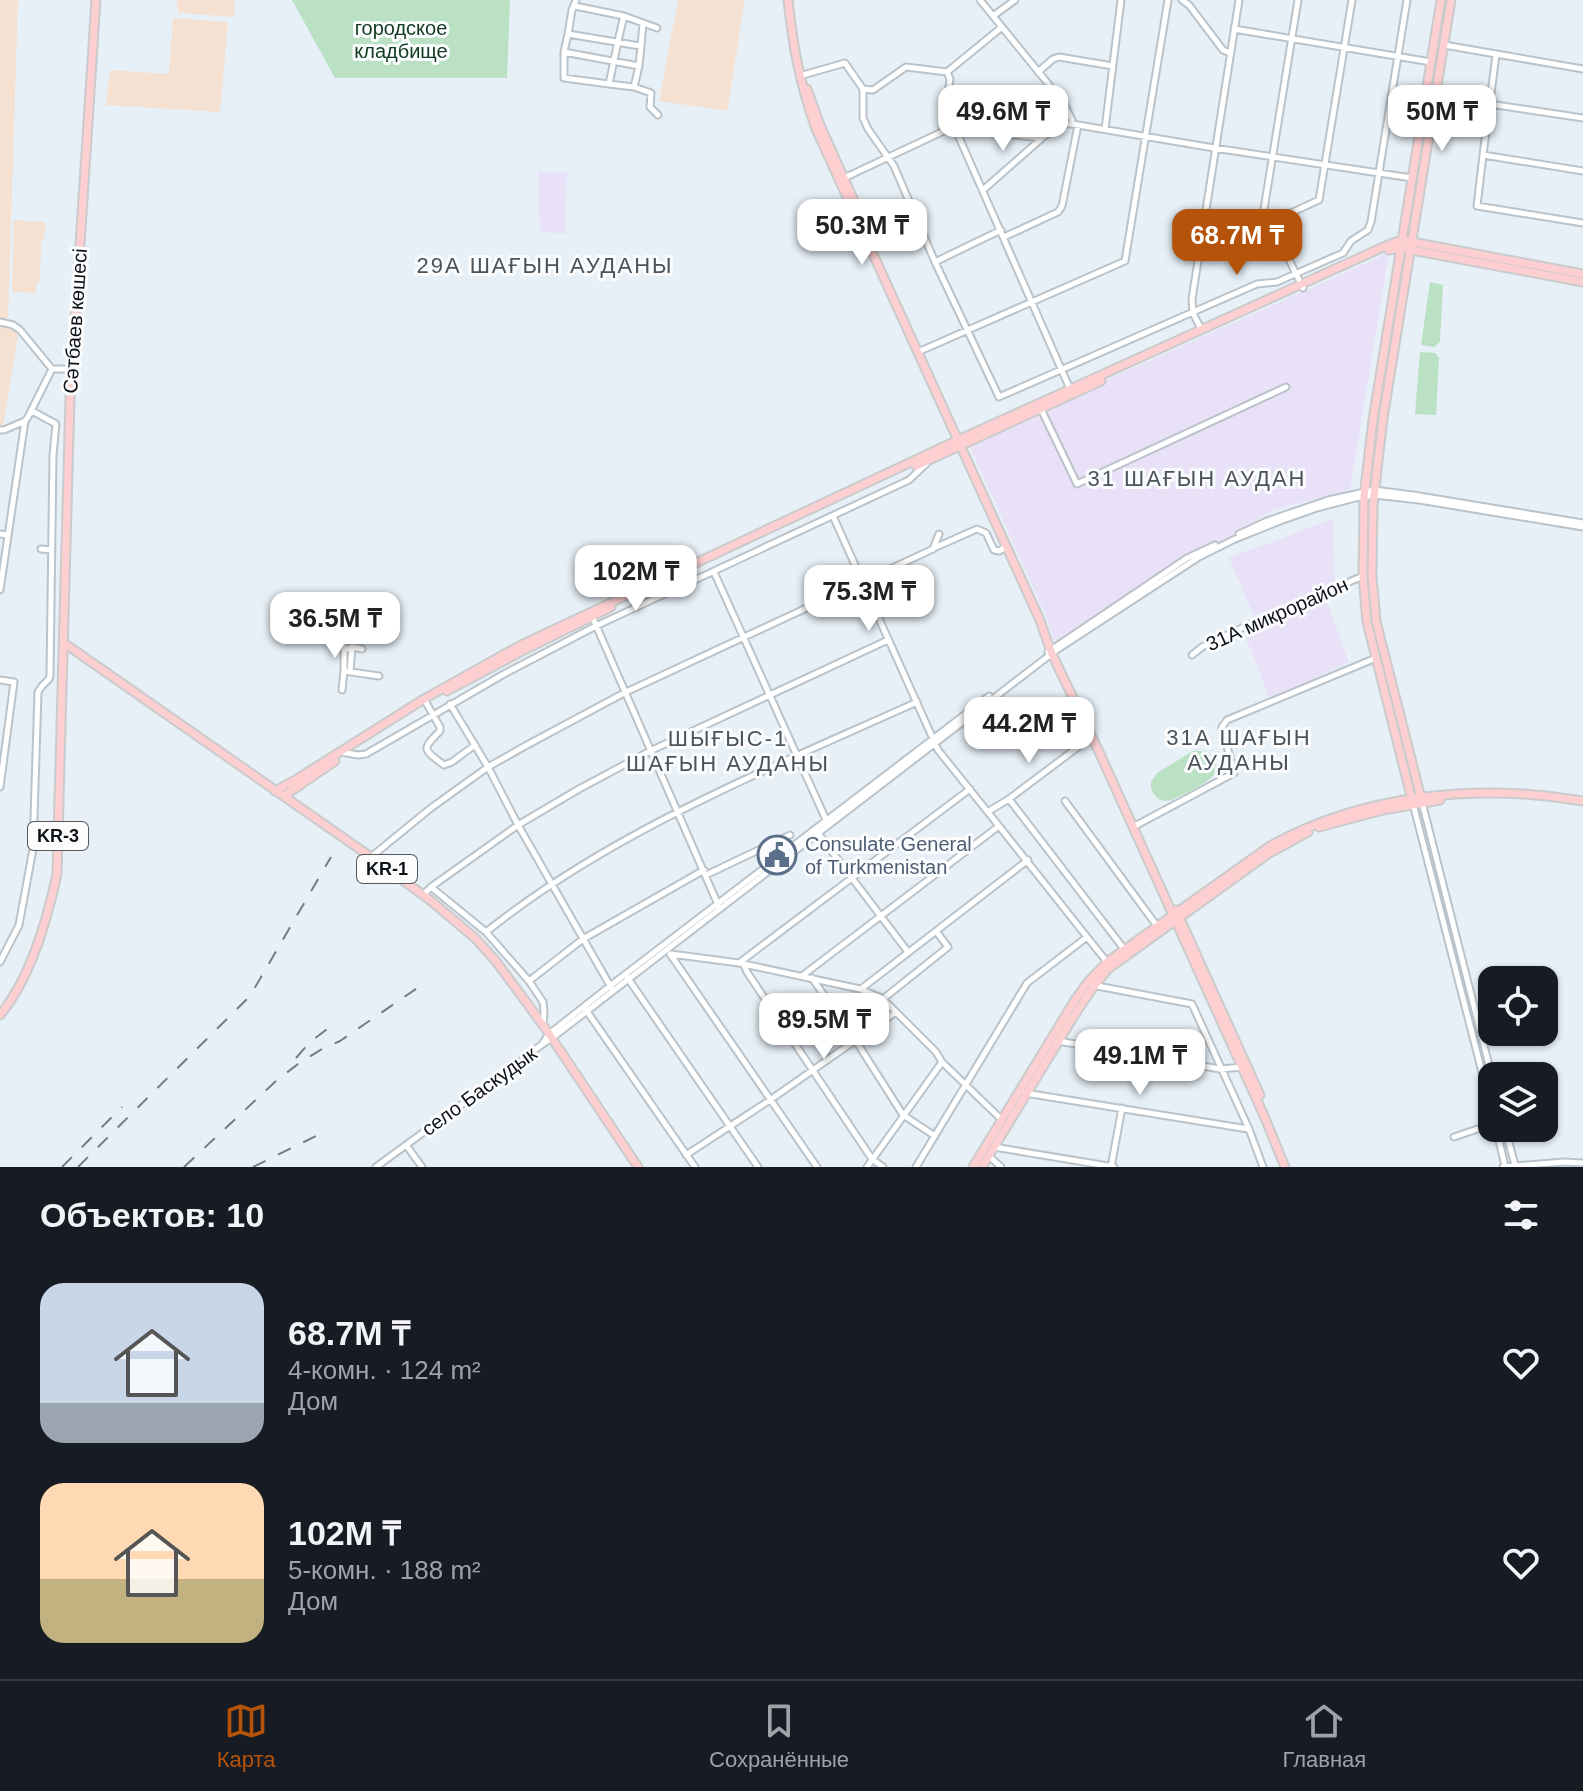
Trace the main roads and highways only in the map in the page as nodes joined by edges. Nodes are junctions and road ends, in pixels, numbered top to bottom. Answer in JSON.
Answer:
{"nodes":[{"id":1,"x":96,"y":0,"type":"edge"},
{"id":2,"x":791,"y":0,"type":"edge"},
{"id":3,"x":1441,"y":0,"type":"edge"},
{"id":4,"x":1451,"y":0,"type":"edge"},
{"id":5,"x":1412,"y":207,"type":"junction"},
{"id":6,"x":1402,"y":244,"type":"junction"},
{"id":7,"x":1411,"y":246,"type":"junction"},
{"id":8,"x":1583,"y":274,"type":"edge"},
{"id":9,"x":1583,"y":282,"type":"edge"},
{"id":10,"x":1302,"y":286,"type":"junction"},
{"id":11,"x":1150,"y":356,"type":"junction"},
{"id":12,"x":961,"y":442,"type":"junction"},
{"id":13,"x":1363,"y":576,"type":"junction"},
{"id":14,"x":1372,"y":576,"type":"junction"},
{"id":15,"x":64,"y":643,"type":"junction"},
{"id":16,"x":1052,"y":651,"type":"junction"},
{"id":17,"x":343,"y":752,"type":"junction"},
{"id":18,"x":275,"y":791,"type":"junction"},
{"id":19,"x":284,"y":796,"type":"junction"},
{"id":20,"x":1417,"y":801,"type":"junction"},
{"id":21,"x":1583,"y":803,"type":"edge"},
{"id":22,"x":1177,"y":917,"type":"junction"},
{"id":23,"x":1091,"y":984,"type":"junction"},
{"id":24,"x":0,"y":1015,"type":"edge"},
{"id":25,"x":1023,"y":1092,"type":"junction"},
{"id":26,"x":638,"y":1167,"type":"edge"},
{"id":27,"x":973,"y":1167,"type":"edge"},
{"id":28,"x":982,"y":1167,"type":"edge"},
{"id":29,"x":1287,"y":1167,"type":"edge"}],
"edges":[{"from":1,"to":15,"type":"main road","name":"Сәтбаев көшесі","number":"KR-3"},
{"from":2,"to":12,"type":"main road"},
{"from":3,"to":5,"type":"main road"},
{"from":4,"to":5,"type":"main road"},
{"from":5,"to":6,"type":"main road"},
{"from":5,"to":7,"type":"main road"},
{"from":6,"to":7,"type":"main road"},
{"from":6,"to":10,"type":"main road"},
{"from":6,"to":13,"type":"main road"},
{"from":7,"to":8,"type":"main road"},
{"from":7,"to":9,"type":"main road"},
{"from":7,"to":14,"type":"main road"},
{"from":10,"to":11,"type":"main road"},
{"from":10,"to":11,"type":"main road"},
{"from":11,"to":12,"type":"main road"},
{"from":12,"to":16,"type":"main road"},
{"from":12,"to":16,"type":"main road"},
{"from":12,"to":17,"type":"main road"},
{"from":13,"to":14,"type":"main road"},
{"from":13,"to":20,"type":"main road"},
{"from":14,"to":20,"type":"main road"},
{"from":15,"to":18,"type":"main road","number":"KR-1"},
{"from":15,"to":24,"type":"main road","number":"KR-3"},
{"from":16,"to":22,"type":"main road"},
{"from":17,"to":18,"type":"main road"},
{"from":17,"to":19,"type":"main road"},
{"from":18,"to":19,"type":"main road","number":"KR-1"},
{"from":19,"to":26,"type":"main road","number":"KR-1"},
{"from":20,"to":21,"type":"main road"},
{"from":20,"to":22,"type":"main road"},
{"from":22,"to":23,"type":"main road"},
{"from":22,"to":23,"type":"main road"},
{"from":22,"to":29,"type":"main road"},
{"from":23,"to":25,"type":"main road"},
{"from":23,"to":25,"type":"main road"},
{"from":25,"to":27,"type":"main road"},
{"from":25,"to":28,"type":"main road"}]}
